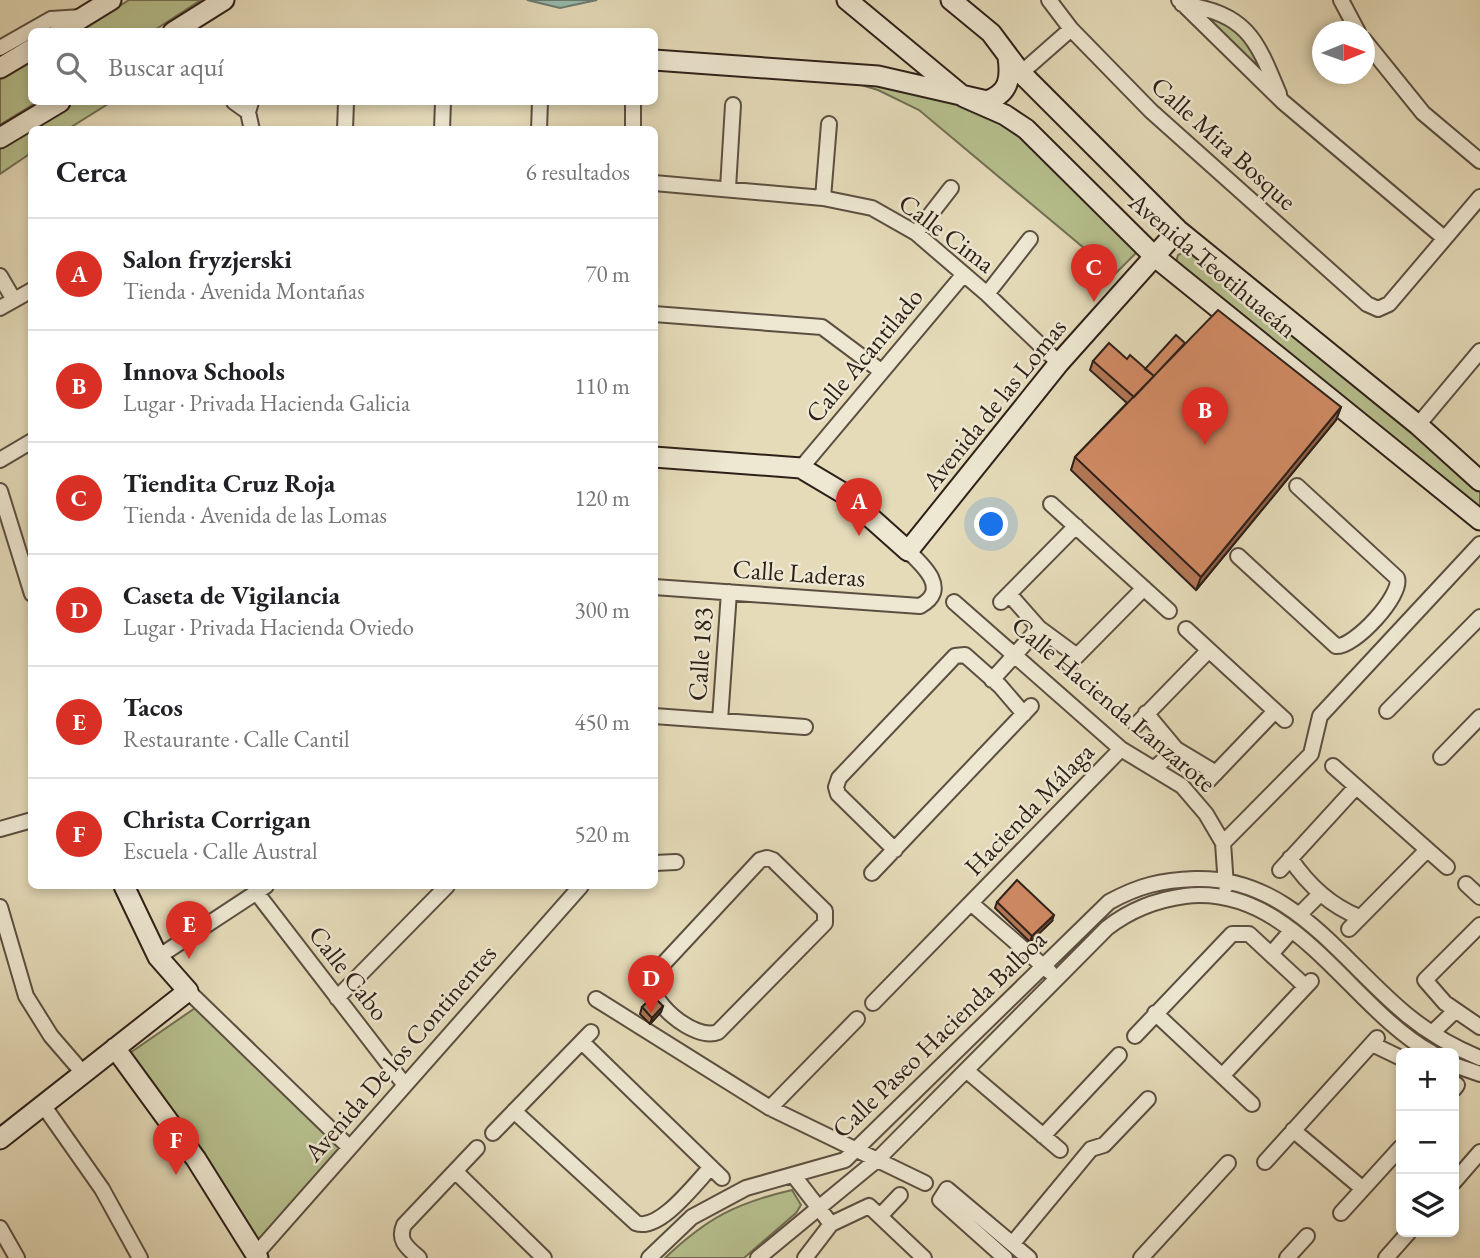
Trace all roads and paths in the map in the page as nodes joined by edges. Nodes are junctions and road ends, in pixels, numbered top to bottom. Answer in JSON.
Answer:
{"nodes":[{"id":1,"x":111,"y":0,"type":"edge"},
{"id":2,"x":224,"y":0,"type":"edge"},
{"id":3,"x":847,"y":0,"type":"edge"},
{"id":4,"x":951,"y":0,"type":"edge"},
{"id":5,"x":1049,"y":0,"type":"edge"},
{"id":6,"x":1341,"y":0,"type":"edge"},
{"id":7,"x":1181,"y":2,"type":"edge"},
{"id":8,"x":967,"y":8,"type":"edge"},
{"id":9,"x":83,"y":17,"type":"junction"},
{"id":10,"x":1352,"y":21,"type":"edge"},
{"id":11,"x":35,"y":28,"type":"edge"},
{"id":12,"x":65,"y":28,"type":"edge"},
{"id":13,"x":179,"y":28,"type":"edge"},
{"id":14,"x":1071,"y":29,"type":"junction"},
{"id":15,"x":28,"y":32,"type":"edge"},
{"id":16,"x":0,"y":48,"type":"edge"},
{"id":17,"x":28,"y":51,"type":"edge"},
{"id":18,"x":1375,"y":54,"type":"edge"},
{"id":19,"x":1009,"y":57,"type":"junction"},
{"id":20,"x":658,"y":60,"type":"edge"},
{"id":21,"x":0,"y":68,"type":"edge"},
{"id":22,"x":1021,"y":73,"type":"junction"},
{"id":23,"x":964,"y":97,"type":"junction"},
{"id":24,"x":1283,"y":102,"type":"junction"},
{"id":25,"x":55,"y":105,"type":"edge"},
{"id":26,"x":346,"y":105,"type":"edge"},
{"id":27,"x":443,"y":105,"type":"edge"},
{"id":28,"x":540,"y":105,"type":"edge"},
{"id":29,"x":633,"y":105,"type":"edge"},
{"id":30,"x":733,"y":105,"type":"dead end"},
{"id":31,"x":250,"y":107,"type":"edge"},
{"id":32,"x":829,"y":124,"type":"dead end"},
{"id":33,"x":252,"y":126,"type":"edge"},
{"id":34,"x":345,"y":126,"type":"edge"},
{"id":35,"x":442,"y":126,"type":"edge"},
{"id":36,"x":539,"y":126,"type":"edge"},
{"id":37,"x":633,"y":126,"type":"edge"},
{"id":38,"x":0,"y":138,"type":"edge"},
{"id":39,"x":1480,"y":161,"type":"edge"},
{"id":40,"x":658,"y":183,"type":"edge"},
{"id":41,"x":729,"y":188,"type":"junction"},
{"id":42,"x":951,"y":188,"type":"dead end"},
{"id":43,"x":1480,"y":197,"type":"edge"},
{"id":44,"x":824,"y":198,"type":"junction"},
{"id":45,"x":1178,"y":230,"type":"junction"},
{"id":46,"x":916,"y":233,"type":"junction"},
{"id":47,"x":1444,"y":238,"type":"junction"},
{"id":48,"x":1030,"y":239,"type":"dead end"},
{"id":49,"x":1154,"y":256,"type":"junction"},
{"id":50,"x":964,"y":274,"type":"junction"},
{"id":51,"x":0,"y":276,"type":"edge"},
{"id":52,"x":28,"y":292,"type":"edge"},
{"id":53,"x":986,"y":293,"type":"junction"},
{"id":54,"x":14,"y":300,"type":"junction"},
{"id":55,"x":0,"y":309,"type":"edge"},
{"id":56,"x":658,"y":314,"type":"edge"},
{"id":57,"x":1480,"y":351,"type":"edge"},
{"id":58,"x":1059,"y":363,"type":"junction"},
{"id":59,"x":881,"y":371,"type":"junction"},
{"id":60,"x":1418,"y":425,"type":"junction"},
{"id":61,"x":28,"y":442,"type":"edge"},
{"id":62,"x":658,"y":457,"type":"edge"},
{"id":63,"x":0,"y":460,"type":"edge"},
{"id":64,"x":801,"y":468,"type":"junction"},
{"id":65,"x":1480,"y":481,"type":"edge"},
{"id":66,"x":1297,"y":486,"type":"dead end"},
{"id":67,"x":0,"y":491,"type":"edge"},
{"id":68,"x":1051,"y":503,"type":"dead end"},
{"id":69,"x":1480,"y":520,"type":"edge"},
{"id":70,"x":5,"y":525,"type":"edge"},
{"id":71,"x":1076,"y":526,"type":"junction"},
{"id":72,"x":1480,"y":544,"type":"edge"},
{"id":73,"x":908,"y":551,"type":"junction"},
{"id":74,"x":1238,"y":556,"type":"dead end"},
{"id":75,"x":28,"y":584,"type":"edge"},
{"id":76,"x":658,"y":587,"type":"edge"},
{"id":77,"x":1144,"y":588,"type":"junction"},
{"id":78,"x":729,"y":592,"type":"junction"},
{"id":79,"x":954,"y":602,"type":"dead end"},
{"id":80,"x":1169,"y":611,"type":"dead end"},
{"id":81,"x":1480,"y":617,"type":"edge"},
{"id":82,"x":1374,"y":622,"type":"junction"},
{"id":83,"x":1039,"y":628,"type":"junction"},
{"id":84,"x":1186,"y":629,"type":"dead end"},
{"id":85,"x":1390,"y":638,"type":"junction"},
{"id":86,"x":1209,"y":650,"type":"junction"},
{"id":87,"x":1016,"y":655,"type":"junction"},
{"id":88,"x":992,"y":680,"type":"junction"},
{"id":89,"x":1387,"y":711,"type":"dead end"},
{"id":90,"x":658,"y":716,"type":"edge"},
{"id":91,"x":1480,"y":717,"type":"edge"},
{"id":92,"x":720,"y":720,"type":"junction"},
{"id":93,"x":805,"y":727,"type":"dead end"},
{"id":94,"x":1121,"y":749,"type":"junction"},
{"id":95,"x":1176,"y":749,"type":"junction"},
{"id":96,"x":1441,"y":757,"type":"dead end"},
{"id":97,"x":1333,"y":766,"type":"dead end"},
{"id":98,"x":1156,"y":768,"type":"junction"},
{"id":99,"x":1356,"y":787,"type":"junction"},
{"id":100,"x":28,"y":821,"type":"edge"},
{"id":101,"x":0,"y":829,"type":"edge"},
{"id":102,"x":1223,"y":843,"type":"junction"},
{"id":103,"x":895,"y":850,"type":"junction"},
{"id":104,"x":1427,"y":850,"type":"junction"},
{"id":105,"x":1290,"y":858,"type":"junction"},
{"id":106,"x":676,"y":862,"type":"dead end"},
{"id":107,"x":658,"y":863,"type":"edge"},
{"id":108,"x":1447,"y":867,"type":"dead end"},
{"id":109,"x":1280,"y":870,"type":"dead end"},
{"id":110,"x":872,"y":873,"type":"dead end"},
{"id":111,"x":1228,"y":880,"type":"junction"},
{"id":112,"x":1466,"y":884,"type":"dead end"},
{"id":113,"x":125,"y":889,"type":"edge"},
{"id":114,"x":261,"y":889,"type":"edge"},
{"id":115,"x":444,"y":889,"type":"edge"},
{"id":116,"x":579,"y":889,"type":"edge"},
{"id":117,"x":1320,"y":894,"type":"junction"},
{"id":118,"x":1224,"y":897,"type":"junction"},
{"id":119,"x":1480,"y":897,"type":"edge"},
{"id":120,"x":972,"y":904,"type":"junction"},
{"id":121,"x":0,"y":907,"type":"edge"},
{"id":122,"x":1300,"y":914,"type":"junction"},
{"id":123,"x":1359,"y":917,"type":"junction"},
{"id":124,"x":1480,"y":925,"type":"edge"},
{"id":125,"x":1349,"y":929,"type":"dead end"},
{"id":126,"x":1292,"y":930,"type":"junction"},
{"id":127,"x":1272,"y":953,"type":"junction"},
{"id":128,"x":158,"y":957,"type":"junction"},
{"id":129,"x":1043,"y":966,"type":"junction"},
{"id":130,"x":1057,"y":979,"type":"junction"},
{"id":131,"x":188,"y":991,"type":"junction"},
{"id":132,"x":337,"y":998,"type":"junction"},
{"id":133,"x":596,"y":999,"type":"dead end"},
{"id":134,"x":873,"y":1003,"type":"dead end"},
{"id":135,"x":1455,"y":1011,"type":"junction"},
{"id":136,"x":1155,"y":1013,"type":"junction"},
{"id":137,"x":671,"y":1015,"type":"junction"},
{"id":138,"x":856,"y":1019,"type":"dead end"},
{"id":139,"x":1480,"y":1027,"type":"edge"},
{"id":140,"x":653,"y":1033,"type":"junction"},
{"id":141,"x":1432,"y":1033,"type":"junction"},
{"id":142,"x":1135,"y":1036,"type":"dead end"},
{"id":143,"x":115,"y":1048,"type":"junction"},
{"id":144,"x":1424,"y":1048,"type":"edge"},
{"id":145,"x":1119,"y":1055,"type":"dead end"},
{"id":146,"x":1396,"y":1055,"type":"edge"},
{"id":147,"x":1480,"y":1058,"type":"edge"},
{"id":148,"x":1459,"y":1067,"type":"edge"},
{"id":149,"x":967,"y":1071,"type":"junction"},
{"id":150,"x":83,"y":1073,"type":"junction"},
{"id":151,"x":1480,"y":1074,"type":"edge"},
{"id":152,"x":1222,"y":1076,"type":"junction"},
{"id":153,"x":404,"y":1084,"type":"junction"},
{"id":154,"x":1147,"y":1099,"type":"dead end"},
{"id":155,"x":1252,"y":1104,"type":"dead end"},
{"id":156,"x":43,"y":1105,"type":"junction"},
{"id":157,"x":770,"y":1108,"type":"junction"},
{"id":158,"x":514,"y":1111,"type":"junction"},
{"id":159,"x":1293,"y":1130,"type":"junction"},
{"id":160,"x":493,"y":1133,"type":"dead end"},
{"id":161,"x":1043,"y":1136,"type":"junction"},
{"id":162,"x":0,"y":1139,"type":"edge"},
{"id":163,"x":349,"y":1147,"type":"junction"},
{"id":164,"x":477,"y":1148,"type":"dead end"},
{"id":165,"x":858,"y":1149,"type":"junction"},
{"id":166,"x":1060,"y":1150,"type":"dead end"},
{"id":167,"x":1396,"y":1153,"type":"edge"},
{"id":168,"x":878,"y":1159,"type":"junction"},
{"id":169,"x":1478,"y":1159,"type":"edge"},
{"id":170,"x":1265,"y":1162,"type":"dead end"},
{"id":171,"x":1228,"y":1163,"type":"dead end"},
{"id":172,"x":711,"y":1167,"type":"junction"},
{"id":173,"x":455,"y":1171,"type":"junction"},
{"id":174,"x":794,"y":1176,"type":"junction"},
{"id":175,"x":1459,"y":1177,"type":"edge"},
{"id":176,"x":722,"y":1178,"type":"dead end"},
{"id":177,"x":925,"y":1183,"type":"dead end"},
{"id":178,"x":1363,"y":1189,"type":"junction"},
{"id":179,"x":900,"y":1195,"type":"dead end"},
{"id":180,"x":676,"y":1204,"type":"junction"},
{"id":181,"x":816,"y":1208,"type":"junction"},
{"id":182,"x":1341,"y":1213,"type":"dead end"},
{"id":183,"x":881,"y":1215,"type":"junction"},
{"id":184,"x":692,"y":1217,"type":"junction"},
{"id":185,"x":831,"y":1224,"type":"junction"},
{"id":186,"x":0,"y":1228,"type":"edge"},
{"id":187,"x":1307,"y":1236,"type":"dead end"},
{"id":188,"x":1405,"y":1237,"type":"edge"},
{"id":189,"x":1013,"y":1243,"type":"junction"},
{"id":190,"x":257,"y":1256,"type":"edge"},
{"id":191,"x":798,"y":1257,"type":"edge"},
{"id":192,"x":18,"y":1258,"type":"edge"},
{"id":193,"x":140,"y":1258,"type":"edge"},
{"id":194,"x":419,"y":1258,"type":"edge"},
{"id":195,"x":544,"y":1258,"type":"edge"},
{"id":196,"x":649,"y":1258,"type":"edge"},
{"id":197,"x":758,"y":1258,"type":"edge"},
{"id":198,"x":924,"y":1258,"type":"edge"},
{"id":199,"x":1005,"y":1258,"type":"edge"},
{"id":200,"x":1029,"y":1258,"type":"edge"},
{"id":201,"x":1141,"y":1258,"type":"edge"},
{"id":202,"x":1287,"y":1258,"type":"edge"},
{"id":203,"x":1386,"y":1258,"type":"edge"}],
"edges":[{"from":1,"to":9,"type":"main road"},
{"from":2,"to":13,"type":"main road"},
{"from":3,"to":23,"type":"main road","name":"Avenida Teotihuacán"},
{"from":4,"to":8,"type":"main road","name":"Avenida Teotihuacán"},
{"from":5,"to":14,"type":"street","name":"Calle Mira Bosque"},
{"from":6,"to":10,"type":"street"},
{"from":7,"to":24,"type":"street"},
{"from":7,"to":24,"type":"street"},
{"from":8,"to":19,"type":"main road","name":"Avenida Teotihuacán"},
{"from":9,"to":11,"type":"street"},
{"from":9,"to":12,"type":"main road"},
{"from":14,"to":22,"type":"street"},
{"from":14,"to":47,"type":"street","name":"Calle Mira Bosque"},
{"from":15,"to":16,"type":"street"},
{"from":17,"to":21,"type":"main road"},
{"from":18,"to":39,"type":"street"},
{"from":19,"to":22,"type":"main road","name":"Avenida Teotihuacán"},
{"from":19,"to":23,"type":"main road"},
{"from":20,"to":23,"type":"main road"},
{"from":22,"to":45,"type":"main road","name":"Avenida Teotihuacán"},
{"from":23,"to":49,"type":"main road","name":"Avenida Teotihuacán"},
{"from":24,"to":47,"type":"street"},
{"from":25,"to":38,"type":"main road"},
{"from":26,"to":34,"type":"street"},
{"from":27,"to":35,"type":"street"},
{"from":28,"to":36,"type":"street"},
{"from":29,"to":37,"type":"street"},
{"from":30,"to":41,"type":"street"},
{"from":31,"to":33,"type":"street"},
{"from":32,"to":44,"type":"street"},
{"from":40,"to":41,"type":"street","name":"Calle Cima"},
{"from":41,"to":44,"type":"street","name":"Calle Cima"},
{"from":42,"to":46,"type":"street"},
{"from":43,"to":47,"type":"street"},
{"from":44,"to":46,"type":"street","name":"Calle Cima"},
{"from":45,"to":49,"type":"main road","name":"Avenida de las Lomas"},
{"from":45,"to":60,"type":"main road","name":"Avenida Teotihuacán"},
{"from":46,"to":50,"type":"street","name":"Calle Cima"},
{"from":48,"to":53,"type":"street"},
{"from":49,"to":58,"type":"main road","name":"Avenida de las Lomas"},
{"from":49,"to":69,"type":"main road","name":"Avenida Teotihuacán"},
{"from":50,"to":53,"type":"street","name":"Calle Cima"},
{"from":50,"to":59,"type":"street","name":"Calle Acantilado"},
{"from":51,"to":54,"type":"street"},
{"from":52,"to":54,"type":"street"},
{"from":53,"to":58,"type":"street","name":"Calle Cima"},
{"from":54,"to":55,"type":"street"},
{"from":56,"to":59,"type":"street"},
{"from":57,"to":60,"type":"street"},
{"from":58,"to":73,"type":"main road","name":"Avenida de las Lomas"},
{"from":59,"to":64,"type":"street","name":"Calle Acantilado"},
{"from":60,"to":65,"type":"main road","name":"Avenida Teotihuacán"},
{"from":61,"to":63,"type":"street"},
{"from":62,"to":64,"type":"main road"},
{"from":64,"to":73,"type":"main road"},
{"from":66,"to":82,"type":"street"},
{"from":67,"to":70,"type":"street"},
{"from":68,"to":71,"type":"street"},
{"from":70,"to":75,"type":"street"},
{"from":71,"to":77,"type":"street"},
{"from":71,"to":83,"type":"street"},
{"from":72,"to":85,"type":"street"},
{"from":73,"to":78,"type":"street","name":"Calle Laderas"},
{"from":74,"to":82,"type":"street"},
{"from":76,"to":78,"type":"street","name":"Calle Laderas"},
{"from":77,"to":80,"type":"street"},
{"from":77,"to":83,"type":"street"},
{"from":78,"to":92,"type":"street","name":"Calle 183"},
{"from":79,"to":87,"type":"street","name":"Calle Hacienda Lanzarote"},
{"from":81,"to":89,"type":"street"},
{"from":82,"to":85,"type":"street"},
{"from":83,"to":87,"type":"street"},
{"from":84,"to":86,"type":"street"},
{"from":85,"to":102,"type":"street"},
{"from":86,"to":95,"type":"street"},
{"from":86,"to":95,"type":"street"},
{"from":87,"to":88,"type":"street"},
{"from":87,"to":94,"type":"street","name":"Calle Hacienda Lanzarote"},
{"from":88,"to":103,"type":"street"},
{"from":88,"to":103,"type":"street"},
{"from":90,"to":92,"type":"street"},
{"from":91,"to":96,"type":"street"},
{"from":92,"to":93,"type":"street"},
{"from":94,"to":98,"type":"street","name":"Calle Hacienda Lanzarote"},
{"from":94,"to":120,"type":"street","name":"Hacienda Málaga"},
{"from":95,"to":98,"type":"street"},
{"from":97,"to":99,"type":"street"},
{"from":98,"to":102,"type":"street","name":"Calle Hacienda Lanzarote"},
{"from":99,"to":104,"type":"street"},
{"from":99,"to":105,"type":"street"},
{"from":100,"to":101,"type":"street"},
{"from":102,"to":111,"type":"street","name":"Calle Hacienda Lanzarote"},
{"from":103,"to":110,"type":"street"},
{"from":104,"to":108,"type":"street"},
{"from":104,"to":123,"type":"street"},
{"from":105,"to":109,"type":"street"},
{"from":105,"to":117,"type":"street"},
{"from":106,"to":107,"type":"street"},
{"from":111,"to":118,"type":"street","name":"Calle Hacienda Lanzarote"},
{"from":111,"to":122,"type":"street","name":"Calle Paseo Hacienda Balboa"},
{"from":111,"to":129,"type":"street","name":"Calle Paseo Hacienda Balboa"},
{"from":112,"to":119,"type":"street"},
{"from":113,"to":128,"type":"main road"},
{"from":114,"to":128,"type":"street"},
{"from":114,"to":132,"type":"street","name":"Calle Cabo"},
{"from":115,"to":132,"type":"street"},
{"from":116,"to":153,"type":"street","name":"Avenida De los Continentes"},
{"from":117,"to":122,"type":"street"},
{"from":117,"to":123,"type":"street"},
{"from":118,"to":126,"type":"street","name":"Calle Paseo Hacienda Balboa"},
{"from":118,"to":130,"type":"street","name":"Calle Paseo Hacienda Balboa"},
{"from":120,"to":129,"type":"street","name":"Hacienda Málaga"},
{"from":120,"to":134,"type":"street","name":"Hacienda Málaga"},
{"from":121,"to":150,"type":"street"},
{"from":122,"to":141,"type":"street","name":"Calle Paseo Hacienda Balboa"},
{"from":123,"to":125,"type":"street"},
{"from":124,"to":135,"type":"street"},
{"from":126,"to":127,"type":"street"},
{"from":126,"to":144,"type":"street","name":"Calle Paseo Hacienda Balboa"},
{"from":127,"to":136,"type":"street"},
{"from":127,"to":152,"type":"street"},
{"from":128,"to":131,"type":"main road"},
{"from":129,"to":130,"type":"street","name":"Hacienda Málaga"},
{"from":129,"to":165,"type":"street","name":"Calle Paseo Hacienda Balboa"},
{"from":130,"to":149,"type":"street","name":"Calle Paseo Hacienda Balboa"},
{"from":131,"to":143,"type":"main road"},
{"from":131,"to":163,"type":"street"},
{"from":132,"to":153,"type":"street","name":"Calle Cabo"},
{"from":133,"to":140,"type":"street"},
{"from":135,"to":139,"type":"street"},
{"from":135,"to":141,"type":"street"},
{"from":136,"to":142,"type":"street"},
{"from":136,"to":152,"type":"street"},
{"from":137,"to":137,"type":"street"},
{"from":137,"to":140,"type":"street"},
{"from":138,"to":157,"type":"street"},
{"from":140,"to":157,"type":"street"},
{"from":141,"to":147,"type":"street","name":"Calle Paseo Hacienda Balboa"},
{"from":143,"to":150,"type":"main road"},
{"from":143,"to":190,"type":"main road"},
{"from":145,"to":161,"type":"street"},
{"from":146,"to":159,"type":"street"},
{"from":148,"to":151,"type":"street"},
{"from":149,"to":161,"type":"street"},
{"from":149,"to":168,"type":"street","name":"Calle Paseo Hacienda Balboa"},
{"from":150,"to":156,"type":"main road"},
{"from":152,"to":155,"type":"street"},
{"from":153,"to":163,"type":"street","name":"Avenida De los Continentes"},
{"from":154,"to":189,"type":"street"},
{"from":156,"to":162,"type":"main road"},
{"from":156,"to":193,"type":"street"},
{"from":157,"to":165,"type":"street"},
{"from":158,"to":160,"type":"street"},
{"from":158,"to":172,"type":"street"},
{"from":158,"to":180,"type":"street"},
{"from":159,"to":170,"type":"street"},
{"from":159,"to":178,"type":"street"},
{"from":161,"to":166,"type":"street"},
{"from":163,"to":190,"type":"street","name":"Avenida De los Continentes"},
{"from":164,"to":173,"type":"street"},
{"from":165,"to":168,"type":"street"},
{"from":165,"to":174,"type":"street","name":"Calle Paseo Hacienda Balboa"},
{"from":167,"to":178,"type":"street"},
{"from":168,"to":177,"type":"street"},
{"from":168,"to":181,"type":"street","name":"Calle Paseo Hacienda Balboa"},
{"from":169,"to":175,"type":"street"},
{"from":171,"to":201,"type":"street"},
{"from":172,"to":176,"type":"street"},
{"from":172,"to":180,"type":"street"},
{"from":173,"to":194,"type":"street"},
{"from":173,"to":195,"type":"street"},
{"from":174,"to":181,"type":"street"},
{"from":174,"to":184,"type":"street","name":"Calle Paseo Hacienda Balboa"},
{"from":178,"to":182,"type":"street"},
{"from":179,"to":183,"type":"street"},
{"from":180,"to":184,"type":"street"},
{"from":181,"to":185,"type":"street"},
{"from":181,"to":197,"type":"street","name":"Calle Paseo Hacienda Balboa"},
{"from":183,"to":185,"type":"street"},
{"from":183,"to":198,"type":"street"},
{"from":184,"to":196,"type":"street","name":"Calle Paseo Hacienda Balboa"},
{"from":185,"to":191,"type":"street"},
{"from":186,"to":192,"type":"street"},
{"from":187,"to":202,"type":"street"},
{"from":188,"to":203,"type":"street"},
{"from":189,"to":199,"type":"street"},
{"from":189,"to":200,"type":"street"}]}
